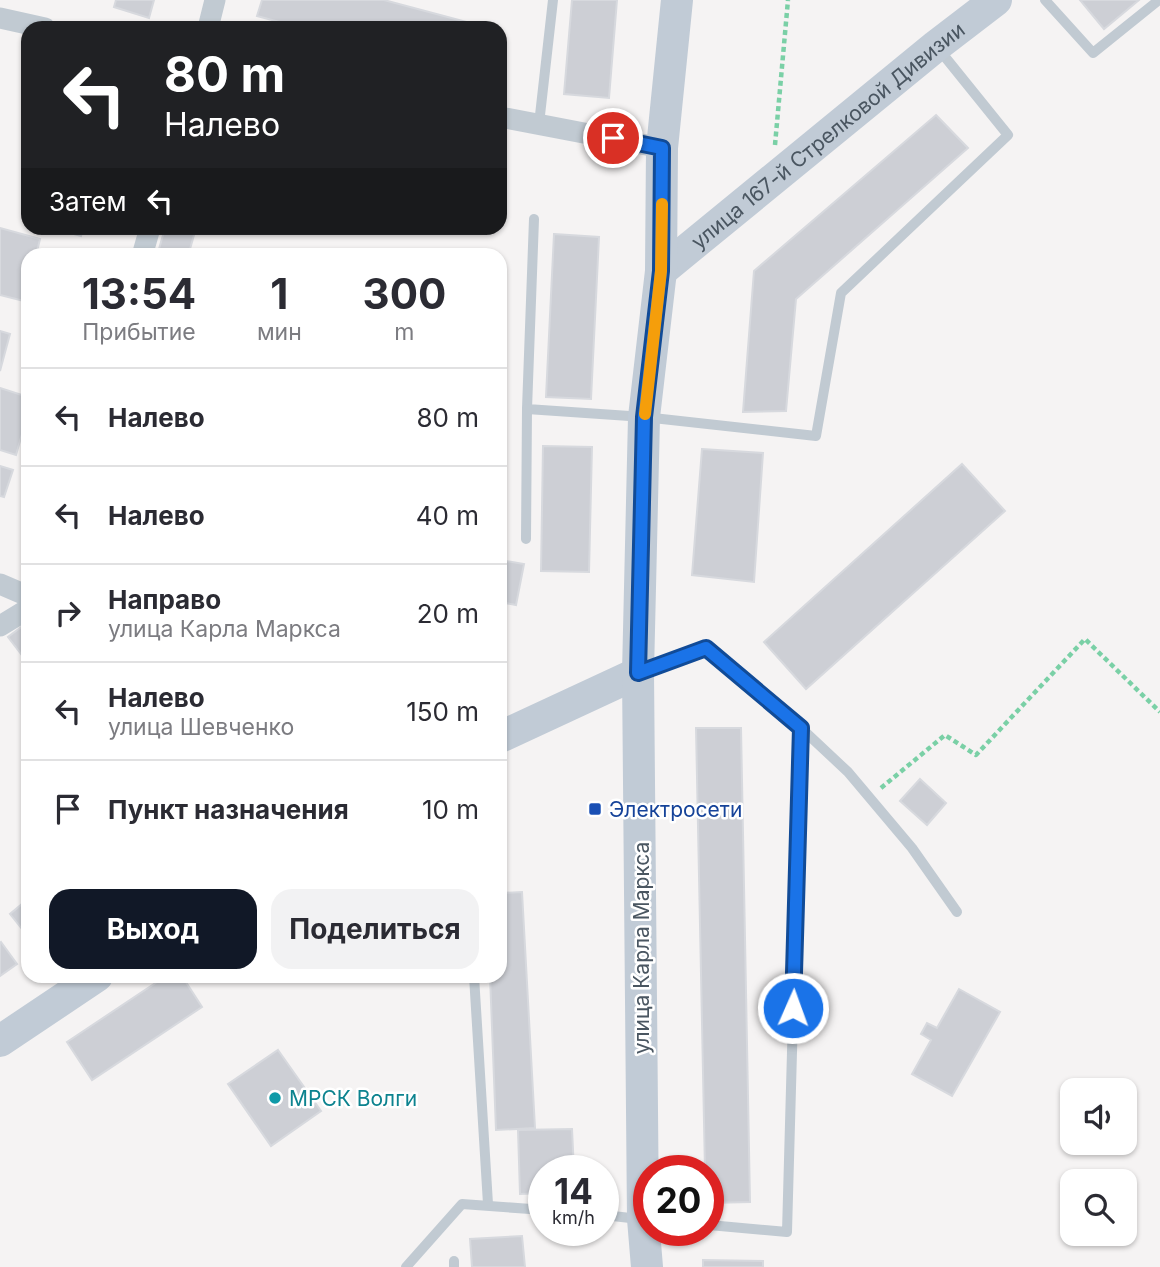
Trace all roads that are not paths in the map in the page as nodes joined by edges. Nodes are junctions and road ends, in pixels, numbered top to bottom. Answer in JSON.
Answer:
{"nodes":[{"id":1,"x":215,"y":0,"type":"edge"},
{"id":2,"x":553,"y":0,"type":"edge"},
{"id":3,"x":677,"y":0,"type":"edge"},
{"id":4,"x":996,"y":0,"type":"edge"},
{"id":5,"x":1045,"y":0,"type":"edge"},
{"id":6,"x":1159,"y":0,"type":"edge"},
{"id":7,"x":0,"y":18,"type":"edge"},
{"id":8,"x":210,"y":21,"type":"edge"},
{"id":9,"x":21,"y":23,"type":"edge"},
{"id":10,"x":936,"y":46,"type":"junction"},
{"id":11,"x":507,"y":118,"type":"edge"},
{"id":12,"x":539,"y":124,"type":"junction"},
{"id":13,"x":662,"y":148,"type":"junction"},
{"id":14,"x":534,"y":219,"type":"dead end"},
{"id":15,"x":661,"y":271,"type":"junction"},
{"id":16,"x":527,"y":410,"type":"junction"},
{"id":17,"x":644,"y":417,"type":"junction"},
{"id":18,"x":526,"y":539,"type":"dead end"},
{"id":19,"x":0,"y":584,"type":"edge"},
{"id":20,"x":21,"y":593,"type":"edge"},
{"id":21,"x":21,"y":613,"type":"edge"},
{"id":22,"x":0,"y":626,"type":"edge"},
{"id":23,"x":638,"y":673,"type":"junction"},
{"id":24,"x":801,"y":728,"type":"junction"},
{"id":25,"x":507,"y":734,"type":"edge"},
{"id":26,"x":957,"y":912,"type":"dead end"},
{"id":27,"x":87,"y":983,"type":"edge"},
{"id":28,"x":474,"y":983,"type":"edge"},
{"id":29,"x":0,"y":1041,"type":"edge"},
{"id":30,"x":645,"y":1155,"type":"edge"},
{"id":31,"x":488,"y":1205,"type":"junction"},
{"id":32,"x":528,"y":1209,"type":"edge"},
{"id":33,"x":724,"y":1226,"type":"edge"},
{"id":34,"x":647,"y":1246,"type":"edge"},
{"id":35,"x":407,"y":1267,"type":"edge"},
{"id":36,"x":647,"y":1267,"type":"edge"}],
"edges":[{"from":1,"to":8,"type":"street"},
{"from":2,"to":12,"type":"lane"},
{"from":3,"to":13,"type":"street","name":"улица Карла Маркса"},
{"from":4,"to":10,"type":"street","name":"улица 167-й Стрелковой Дивизии"},
{"from":5,"to":6,"type":"lane"},
{"from":7,"to":9,"type":"street"},
{"from":10,"to":15,"type":"street","name":"улица 167-й Стрелковой Дивизии"},
{"from":10,"to":17,"type":"lane"},
{"from":11,"to":12,"type":"street"},
{"from":12,"to":13,"type":"street"},
{"from":13,"to":15,"type":"street","name":"улица Карла Маркса"},
{"from":14,"to":16,"type":"lane"},
{"from":15,"to":17,"type":"street","name":"улица Карла Маркса"},
{"from":16,"to":17,"type":"lane"},
{"from":16,"to":18,"type":"lane"},
{"from":17,"to":23,"type":"street","name":"улица Карла Маркса"},
{"from":19,"to":20,"type":"street"},
{"from":21,"to":22,"type":"street"},
{"from":23,"to":24,"type":"lane"},
{"from":23,"to":25,"type":"street"},
{"from":23,"to":30,"type":"street","name":"улица Карла Маркса"},
{"from":24,"to":26,"type":"lane"},
{"from":24,"to":33,"type":"lane"},
{"from":27,"to":29,"type":"street"},
{"from":28,"to":31,"type":"lane"},
{"from":31,"to":32,"type":"lane"},
{"from":31,"to":35,"type":"lane"},
{"from":34,"to":36,"type":"street","name":"улица Карла Маркса"}]}
